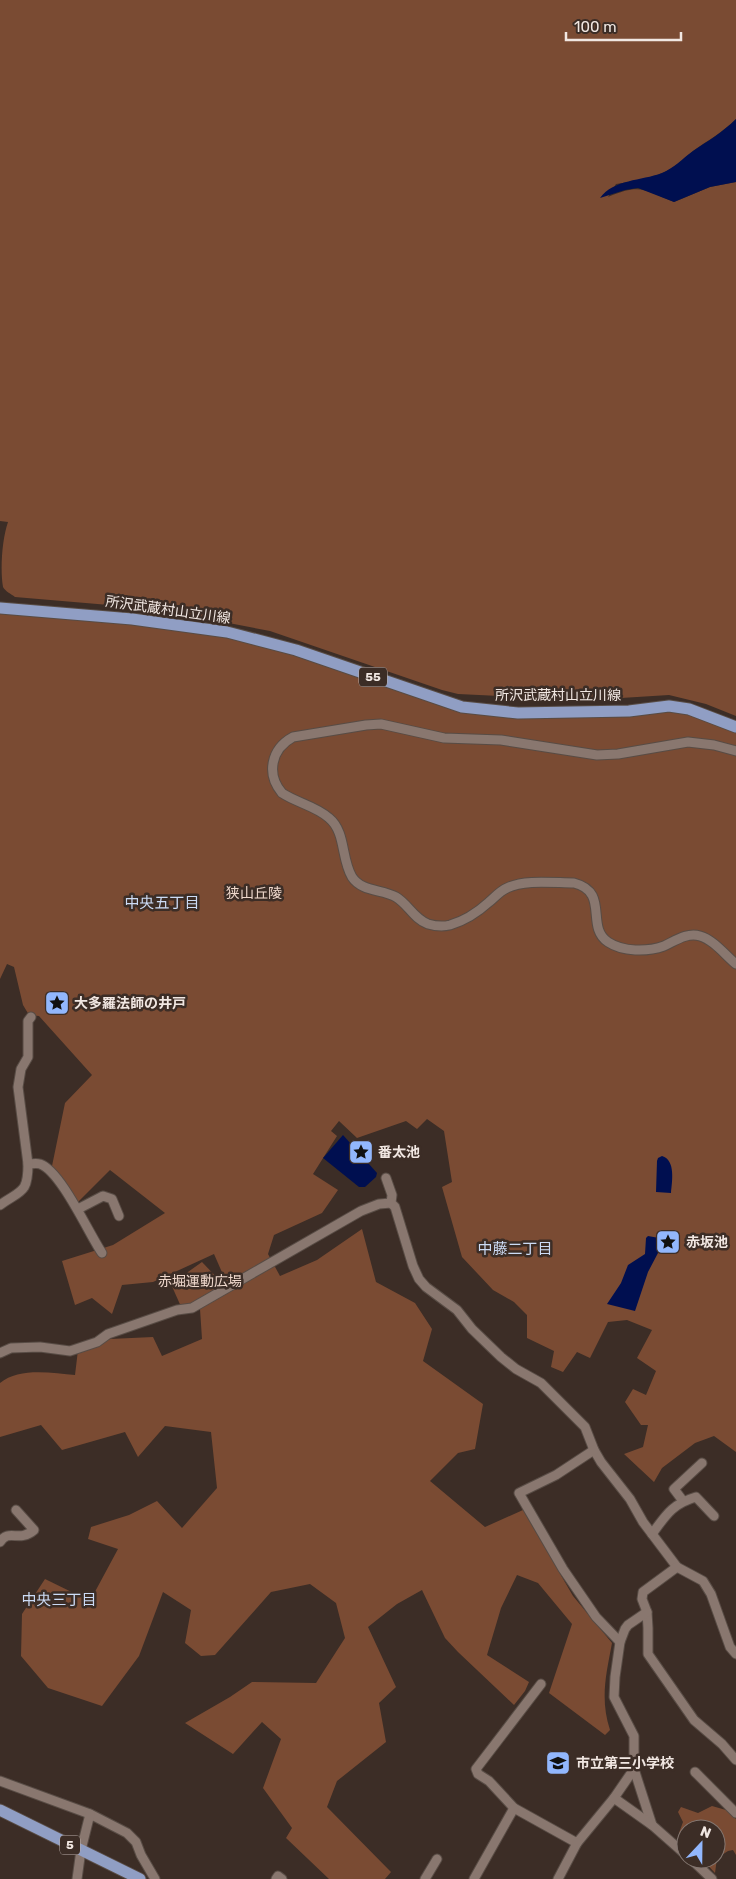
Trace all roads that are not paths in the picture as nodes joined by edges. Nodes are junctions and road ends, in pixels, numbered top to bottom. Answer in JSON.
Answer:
{"nodes":[{"id":1,"x":0,"y":608,"type":"edge"},
{"id":2,"x":736,"y":727,"type":"edge"},
{"id":3,"x":736,"y":752,"type":"edge"},
{"id":4,"x":736,"y":964,"type":"edge"},
{"id":5,"x":31,"y":1017,"type":"dead end"},
{"id":6,"x":28,"y":1164,"type":"junction"},
{"id":7,"x":386,"y":1178,"type":"dead end"},
{"id":8,"x":391,"y":1203,"type":"junction"},
{"id":9,"x":0,"y":1205,"type":"edge"},
{"id":10,"x":78,"y":1209,"type":"junction"},
{"id":11,"x":119,"y":1216,"type":"dead end"},
{"id":12,"x":102,"y":1253,"type":"dead end"},
{"id":13,"x":0,"y":1353,"type":"edge"},
{"id":14,"x":594,"y":1450,"type":"junction"},
{"id":15,"x":702,"y":1463,"type":"dead end"},
{"id":16,"x":683,"y":1500,"type":"junction"},
{"id":17,"x":16,"y":1510,"type":"dead end"},
{"id":18,"x":714,"y":1516,"type":"dead end"},
{"id":19,"x":652,"y":1534,"type":"junction"},
{"id":20,"x":0,"y":1542,"type":"edge"},
{"id":21,"x":677,"y":1568,"type":"junction"},
{"id":22,"x":647,"y":1612,"type":"junction"},
{"id":23,"x":620,"y":1642,"type":"junction"},
{"id":24,"x":736,"y":1654,"type":"edge"},
{"id":25,"x":541,"y":1684,"type":"dead end"},
{"id":26,"x":736,"y":1760,"type":"edge"},
{"id":27,"x":634,"y":1769,"type":"junction"},
{"id":28,"x":695,"y":1772,"type":"dead end"},
{"id":29,"x":0,"y":1781,"type":"edge"},
{"id":30,"x":614,"y":1798,"type":"junction"},
{"id":31,"x":514,"y":1808,"type":"junction"},
{"id":32,"x":0,"y":1810,"type":"edge"},
{"id":33,"x":736,"y":1813,"type":"edge"},
{"id":34,"x":90,"y":1814,"type":"junction"},
{"id":35,"x":652,"y":1825,"type":"junction"},
{"id":36,"x":577,"y":1843,"type":"junction"},
{"id":37,"x":676,"y":1846,"type":"edge"},
{"id":38,"x":81,"y":1850,"type":"junction"},
{"id":39,"x":437,"y":1859,"type":"dead end"},
{"id":40,"x":702,"y":1869,"type":"edge"},
{"id":41,"x":77,"y":1879,"type":"edge"},
{"id":42,"x":140,"y":1879,"type":"edge"},
{"id":43,"x":155,"y":1879,"type":"edge"},
{"id":44,"x":276,"y":1879,"type":"edge"},
{"id":45,"x":282,"y":1879,"type":"edge"},
{"id":46,"x":425,"y":1879,"type":"edge"},
{"id":47,"x":474,"y":1879,"type":"edge"},
{"id":48,"x":558,"y":1879,"type":"edge"},
{"id":49,"x":712,"y":1879,"type":"edge"}],
"edges":[{"from":1,"to":2,"type":"main road","name":"所沢武蔵村山立川線","number":"55"},
{"from":3,"to":4,"type":"street"},
{"from":5,"to":6,"type":"street"},
{"from":6,"to":9,"type":"street"},
{"from":6,"to":10,"type":"street"},
{"from":7,"to":8,"type":"street"},
{"from":8,"to":13,"type":"street"},
{"from":8,"to":14,"type":"street"},
{"from":10,"to":11,"type":"street"},
{"from":10,"to":12,"type":"street"},
{"from":14,"to":19,"type":"street"},
{"from":14,"to":23,"type":"street"},
{"from":15,"to":16,"type":"street"},
{"from":16,"to":18,"type":"street"},
{"from":16,"to":19,"type":"street"},
{"from":17,"to":20,"type":"street"},
{"from":19,"to":21,"type":"street"},
{"from":21,"to":22,"type":"street"},
{"from":21,"to":24,"type":"street"},
{"from":22,"to":23,"type":"street"},
{"from":22,"to":26,"type":"street"},
{"from":23,"to":27,"type":"street"},
{"from":25,"to":31,"type":"street"},
{"from":27,"to":30,"type":"street"},
{"from":27,"to":35,"type":"street"},
{"from":28,"to":33,"type":"street"},
{"from":29,"to":34,"type":"street"},
{"from":30,"to":35,"type":"street"},
{"from":30,"to":36,"type":"street"},
{"from":31,"to":36,"type":"street"},
{"from":31,"to":47,"type":"street"},
{"from":32,"to":38,"type":"main road","number":"5"},
{"from":34,"to":38,"type":"street"},
{"from":34,"to":43,"type":"street"},
{"from":35,"to":37,"type":"street"},
{"from":36,"to":48,"type":"street"},
{"from":38,"to":41,"type":"street"},
{"from":38,"to":42,"type":"main road","number":"5"},
{"from":39,"to":46,"type":"street"},
{"from":40,"to":49,"type":"street"},
{"from":44,"to":45,"type":"street"}]}
